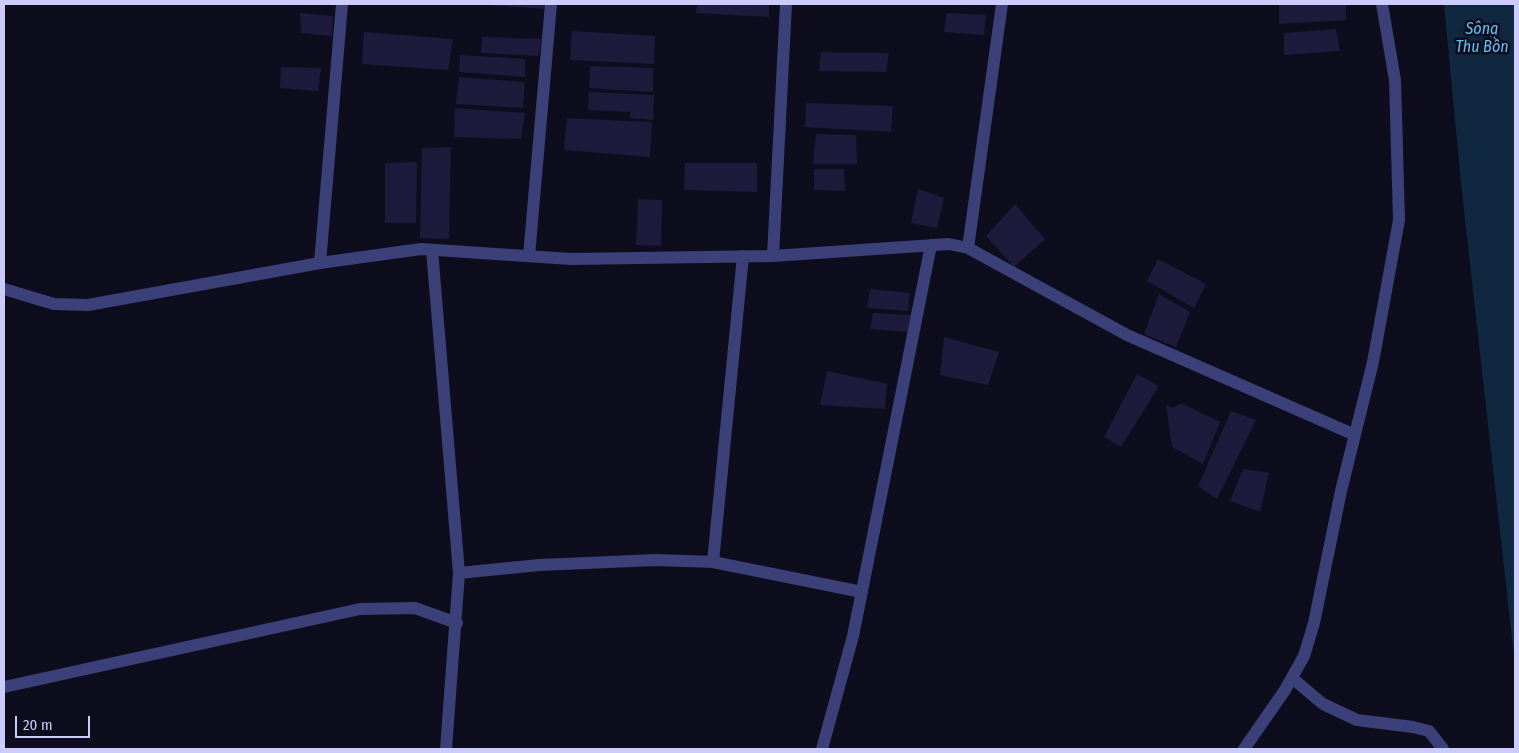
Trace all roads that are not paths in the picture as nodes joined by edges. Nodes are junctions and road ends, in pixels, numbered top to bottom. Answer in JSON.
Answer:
{"nodes":[{"id":1,"x":342,"y":4,"type":"edge"},
{"id":2,"x":551,"y":4,"type":"edge"},
{"id":3,"x":786,"y":4,"type":"edge"},
{"id":4,"x":1002,"y":4,"type":"edge"},
{"id":5,"x":1382,"y":4,"type":"edge"},
{"id":6,"x":931,"y":245,"type":"junction"},
{"id":7,"x":968,"y":248,"type":"junction"},
{"id":8,"x":432,"y":250,"type":"junction"},
{"id":9,"x":529,"y":256,"type":"junction"},
{"id":10,"x":743,"y":256,"type":"junction"},
{"id":11,"x":773,"y":256,"type":"junction"},
{"id":12,"x":320,"y":263,"type":"junction"},
{"id":13,"x":4,"y":289,"type":"edge"},
{"id":14,"x":1355,"y":435,"type":"junction"},
{"id":15,"x":713,"y":562,"type":"junction"},
{"id":16,"x":460,"y":573,"type":"junction"},
{"id":17,"x":862,"y":592,"type":"junction"},
{"id":18,"x":456,"y":622,"type":"junction"},
{"id":19,"x":1292,"y":678,"type":"junction"},
{"id":20,"x":4,"y":688,"type":"edge"},
{"id":21,"x":446,"y":749,"type":"edge"},
{"id":22,"x":822,"y":749,"type":"edge"},
{"id":23,"x":1244,"y":749,"type":"edge"},
{"id":24,"x":1443,"y":749,"type":"edge"}],
"edges":[{"from":1,"to":12,"type":"street"},
{"from":2,"to":9,"type":"street"},
{"from":3,"to":11,"type":"street"},
{"from":4,"to":7,"type":"street"},
{"from":5,"to":14,"type":"street"},
{"from":6,"to":7,"type":"street"},
{"from":6,"to":11,"type":"street"},
{"from":6,"to":17,"type":"street"},
{"from":7,"to":14,"type":"street"},
{"from":8,"to":9,"type":"street"},
{"from":8,"to":12,"type":"street"},
{"from":8,"to":16,"type":"street"},
{"from":9,"to":10,"type":"street"},
{"from":10,"to":11,"type":"street"},
{"from":10,"to":15,"type":"street"},
{"from":12,"to":13,"type":"street"},
{"from":14,"to":19,"type":"street"},
{"from":15,"to":16,"type":"street"},
{"from":15,"to":17,"type":"street"},
{"from":16,"to":18,"type":"street"},
{"from":17,"to":22,"type":"street"},
{"from":18,"to":20,"type":"street"},
{"from":18,"to":21,"type":"street"},
{"from":19,"to":23,"type":"street"},
{"from":19,"to":24,"type":"street"}]}
